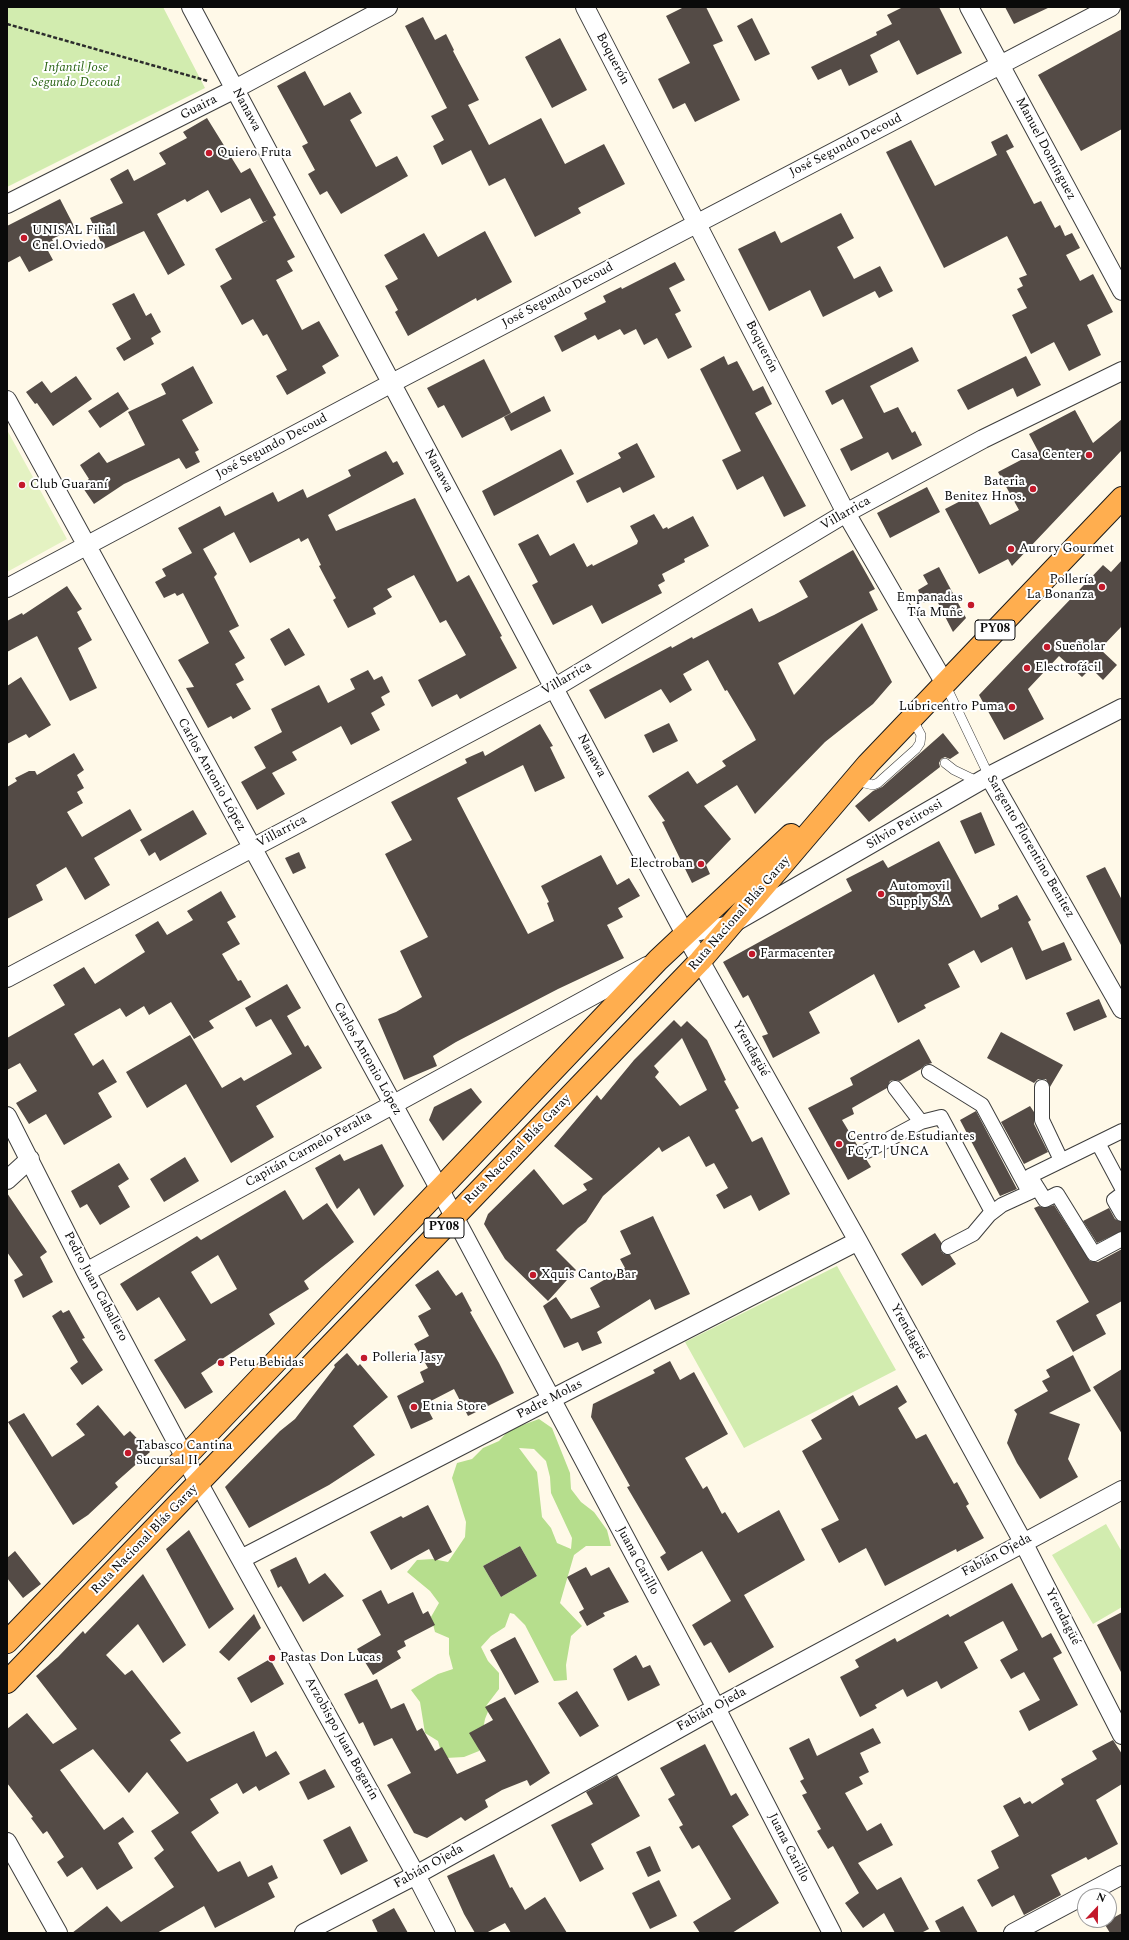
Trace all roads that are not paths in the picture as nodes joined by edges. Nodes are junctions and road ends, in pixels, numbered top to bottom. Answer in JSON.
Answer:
{"nodes":[{"id":1,"x":191,"y":7,"type":"edge"},
{"id":2,"x":388,"y":7,"type":"edge"},
{"id":3,"x":585,"y":7,"type":"edge"},
{"id":4,"x":969,"y":7,"type":"edge"},
{"id":5,"x":1111,"y":7,"type":"edge"},
{"id":6,"x":1000,"y":66,"type":"junction"},
{"id":7,"x":235,"y":89,"type":"junction"},
{"id":8,"x":7,"y":204,"type":"edge"},
{"id":9,"x":698,"y":223,"type":"junction"},
{"id":10,"x":1122,"y":291,"type":"edge"},
{"id":11,"x":1122,"y":371,"type":"edge"},
{"id":12,"x":392,"y":383,"type":"junction"},
{"id":13,"x":7,"y":400,"type":"edge"},
{"id":14,"x":1122,"y":498,"type":"edge"},
{"id":15,"x":846,"y":513,"type":"junction"},
{"id":16,"x":86,"y":546,"type":"junction"},
{"id":17,"x":7,"y":588,"type":"edge"},
{"id":18,"x":944,"y":682,"type":"junction"},
{"id":19,"x":554,"y":688,"type":"junction"},
{"id":20,"x":1122,"y":708,"type":"edge"},
{"id":21,"x":912,"y":717,"type":"junction"},
{"id":22,"x":945,"y":763,"type":"dead end"},
{"id":23,"x":868,"y":764,"type":"junction"},
{"id":24,"x":984,"y":779,"type":"junction"},
{"id":25,"x":854,"y":780,"type":"junction"},
{"id":26,"x":251,"y":848,"type":"junction"},
{"id":27,"x":730,"y":925,"type":"junction"},
{"id":28,"x":686,"y":934,"type":"junction"},
{"id":29,"x":658,"y":960,"type":"junction"},
{"id":30,"x":700,"y":961,"type":"junction"},
{"id":31,"x":7,"y":978,"type":"edge"},
{"id":32,"x":1122,"y":1009,"type":"edge"},
{"id":33,"x":929,"y":1072,"type":"dead end"},
{"id":34,"x":1042,"y":1087,"type":"dead end"},
{"id":35,"x":896,"y":1088,"type":"dead end"},
{"id":36,"x":393,"y":1105,"type":"junction"},
{"id":37,"x":7,"y":1116,"type":"edge"},
{"id":38,"x":922,"y":1122,"type":"junction"},
{"id":39,"x":1122,"y":1131,"type":"edge"},
{"id":40,"x":1098,"y":1143,"type":"junction"},
{"id":41,"x":867,"y":1151,"type":"dead end"},
{"id":42,"x":30,"y":1159,"type":"junction"},
{"id":43,"x":1061,"y":1160,"type":"junction"},
{"id":44,"x":7,"y":1180,"type":"edge"},
{"id":45,"x":1122,"y":1188,"type":"edge"},
{"id":46,"x":440,"y":1190,"type":"junction"},
{"id":47,"x":1033,"y":1191,"type":"junction"},
{"id":48,"x":1122,"y":1194,"type":"edge"},
{"id":49,"x":992,"y":1212,"type":"junction"},
{"id":50,"x":1122,"y":1214,"type":"edge"},
{"id":51,"x":453,"y":1218,"type":"junction"},
{"id":52,"x":1122,"y":1239,"type":"edge"},
{"id":53,"x":858,"y":1241,"type":"junction"},
{"id":54,"x":948,"y":1247,"type":"dead end"},
{"id":55,"x":86,"y":1272,"type":"junction"},
{"id":56,"x":551,"y":1400,"type":"junction"},
{"id":57,"x":186,"y":1456,"type":"junction"},
{"id":58,"x":199,"y":1484,"type":"junction"},
{"id":59,"x":1122,"y":1490,"type":"edge"},
{"id":60,"x":1023,"y":1542,"type":"junction"},
{"id":61,"x":241,"y":1559,"type":"junction"},
{"id":62,"x":7,"y":1642,"type":"edge"},
{"id":63,"x":7,"y":1682,"type":"edge"},
{"id":64,"x":716,"y":1708,"type":"junction"},
{"id":65,"x":1122,"y":1735,"type":"edge"},
{"id":66,"x":7,"y":1842,"type":"edge"},
{"id":67,"x":416,"y":1875,"type":"junction"},
{"id":68,"x":1122,"y":1875,"type":"edge"},
{"id":69,"x":58,"y":1933,"type":"edge"},
{"id":70,"x":304,"y":1933,"type":"edge"},
{"id":71,"x":446,"y":1933,"type":"edge"},
{"id":72,"x":832,"y":1933,"type":"edge"},
{"id":73,"x":1013,"y":1933,"type":"edge"}],
"edges":[{"from":1,"to":7,"type":"street","name":"Nanawa"},
{"from":2,"to":7,"type":"street","name":"Guaira"},
{"from":3,"to":9,"type":"street","name":"Boquerón"},
{"from":4,"to":6,"type":"street","name":"Manuel Domínguez"},
{"from":5,"to":6,"type":"street","name":"José Segundo Decoud"},
{"from":6,"to":9,"type":"street","name":"José Segundo Decoud"},
{"from":6,"to":10,"type":"street","name":"Manuel Domínguez"},
{"from":7,"to":8,"type":"street","name":"Guaira"},
{"from":7,"to":12,"type":"street","name":"Nanawa"},
{"from":9,"to":12,"type":"street","name":"José Segundo Decoud"},
{"from":9,"to":15,"type":"street","name":"Boquerón"},
{"from":11,"to":15,"type":"street","name":"Villarrica"},
{"from":12,"to":16,"type":"street","name":"José Segundo Decoud"},
{"from":12,"to":19,"type":"street","name":"Nanawa"},
{"from":13,"to":16,"type":"street","name":"Carlos Antonio López"},
{"from":14,"to":18,"type":"highway","name":"Ruta Nacional Blás Garay","number":"PY08"},
{"from":15,"to":18,"type":"street","name":"Boquerón"},
{"from":15,"to":19,"type":"street","name":"Villarrica"},
{"from":16,"to":17,"type":"street","name":"José Segundo Decoud"},
{"from":16,"to":26,"type":"street","name":"Carlos Antonio López"},
{"from":18,"to":21,"type":"highway","name":"Ruta Nacional Blás Garay","number":"PY08"},
{"from":18,"to":24,"type":"lane","name":"Sargento Florentino Benitez"},
{"from":19,"to":26,"type":"street","name":"Villarrica"},
{"from":19,"to":28,"type":"street","name":"Nanawa"},
{"from":20,"to":24,"type":"street","name":"Silvio Petirossi"},
{"from":21,"to":23,"type":"highway","name":"Ruta Nacional Blás Garay","number":"PY08"},
{"from":21,"to":25,"type":"lane"},
{"from":22,"to":24,"type":"lane"},
{"from":23,"to":25,"type":"highway","name":"Ruta Nacional Blás Garay","number":"PY08"},
{"from":23,"to":28,"type":"highway","name":"Ruta Nacional Blás Garay","number":"PY08"},
{"from":24,"to":27,"type":"street","name":"Silvio Petirossi"},
{"from":24,"to":32,"type":"street","name":"Sargento Florentino Benitez"},
{"from":25,"to":27,"type":"highway","name":"Ruta Nacional Blás Garay","number":"PY08"},
{"from":26,"to":31,"type":"street","name":"Villarrica"},
{"from":26,"to":36,"type":"street","name":"Carlos Antonio López"},
{"from":27,"to":28,"type":"street","name":"Silvio Petirossi"},
{"from":27,"to":30,"type":"highway","name":"Ruta Nacional Blás Garay","number":"PY08"},
{"from":28,"to":29,"type":"highway","name":"Ruta Nacional Blás Garay","number":"PY08"},
{"from":28,"to":30,"type":"street","name":"Yrendagüé"},
{"from":29,"to":36,"type":"street","name":"Capitán Carmelo Peralta"},
{"from":29,"to":46,"type":"highway","name":"Ruta Nacional Blás Garay","number":"PY08"},
{"from":30,"to":51,"type":"highway","name":"Ruta Nacional Blás Garay","number":"PY08"},
{"from":30,"to":53,"type":"street","name":"Yrendagüé"},
{"from":33,"to":47,"type":"street"},
{"from":34,"to":43,"type":"street"},
{"from":35,"to":38,"type":"street"},
{"from":36,"to":46,"type":"street","name":"Carlos Antonio López"},
{"from":36,"to":55,"type":"street","name":"Capitán Carmelo Peralta"},
{"from":37,"to":42,"type":"street","name":"Pedro Juan Caballero"},
{"from":38,"to":41,"type":"street"},
{"from":38,"to":49,"type":"street"},
{"from":39,"to":40,"type":"street"},
{"from":40,"to":43,"type":"street"},
{"from":40,"to":45,"type":"street"},
{"from":42,"to":44,"type":"street"},
{"from":42,"to":55,"type":"street","name":"Pedro Juan Caballero"},
{"from":43,"to":47,"type":"street"},
{"from":46,"to":51,"type":"street","name":"Juana Carillo"},
{"from":46,"to":57,"type":"highway","name":"Ruta Nacional Blás Garay","number":"PY08"},
{"from":47,"to":49,"type":"street"},
{"from":47,"to":52,"type":"street"},
{"from":48,"to":50,"type":"street"},
{"from":49,"to":54,"type":"street"},
{"from":51,"to":56,"type":"street","name":"Juana Carillo"},
{"from":51,"to":58,"type":"highway","name":"Ruta Nacional Blás Garay","number":"PY08"},
{"from":53,"to":56,"type":"street","name":"Padre Molas"},
{"from":53,"to":60,"type":"street","name":"Yrendagüé"},
{"from":55,"to":57,"type":"street","name":"Pedro Juan Caballero"},
{"from":56,"to":61,"type":"street","name":"Padre Molas"},
{"from":56,"to":64,"type":"street","name":"Juana Carillo"},
{"from":57,"to":58,"type":"street","name":"Pedro Juan Caballero"},
{"from":57,"to":62,"type":"highway","name":"Ruta Nacional Blás Garay","number":"PY08"},
{"from":58,"to":61,"type":"street","name":"Arzobispo Juan Bogarín"},
{"from":58,"to":63,"type":"highway","name":"Ruta Nacional Blás Garay","number":"PY08"},
{"from":59,"to":60,"type":"street","name":"Fabián Ojeda"},
{"from":60,"to":64,"type":"street","name":"Fabián Ojeda"},
{"from":60,"to":65,"type":"street","name":"Yrendagüé"},
{"from":61,"to":67,"type":"street","name":"Arzobispo Juan Bogarín"},
{"from":64,"to":67,"type":"street","name":"Fabián Ojeda"},
{"from":64,"to":72,"type":"street","name":"Juana Carillo"},
{"from":66,"to":69,"type":"street"},
{"from":67,"to":70,"type":"street","name":"Fabián Ojeda"},
{"from":67,"to":71,"type":"street","name":"Arzobispo Juan Bogarín"},
{"from":68,"to":73,"type":"street"}]}
